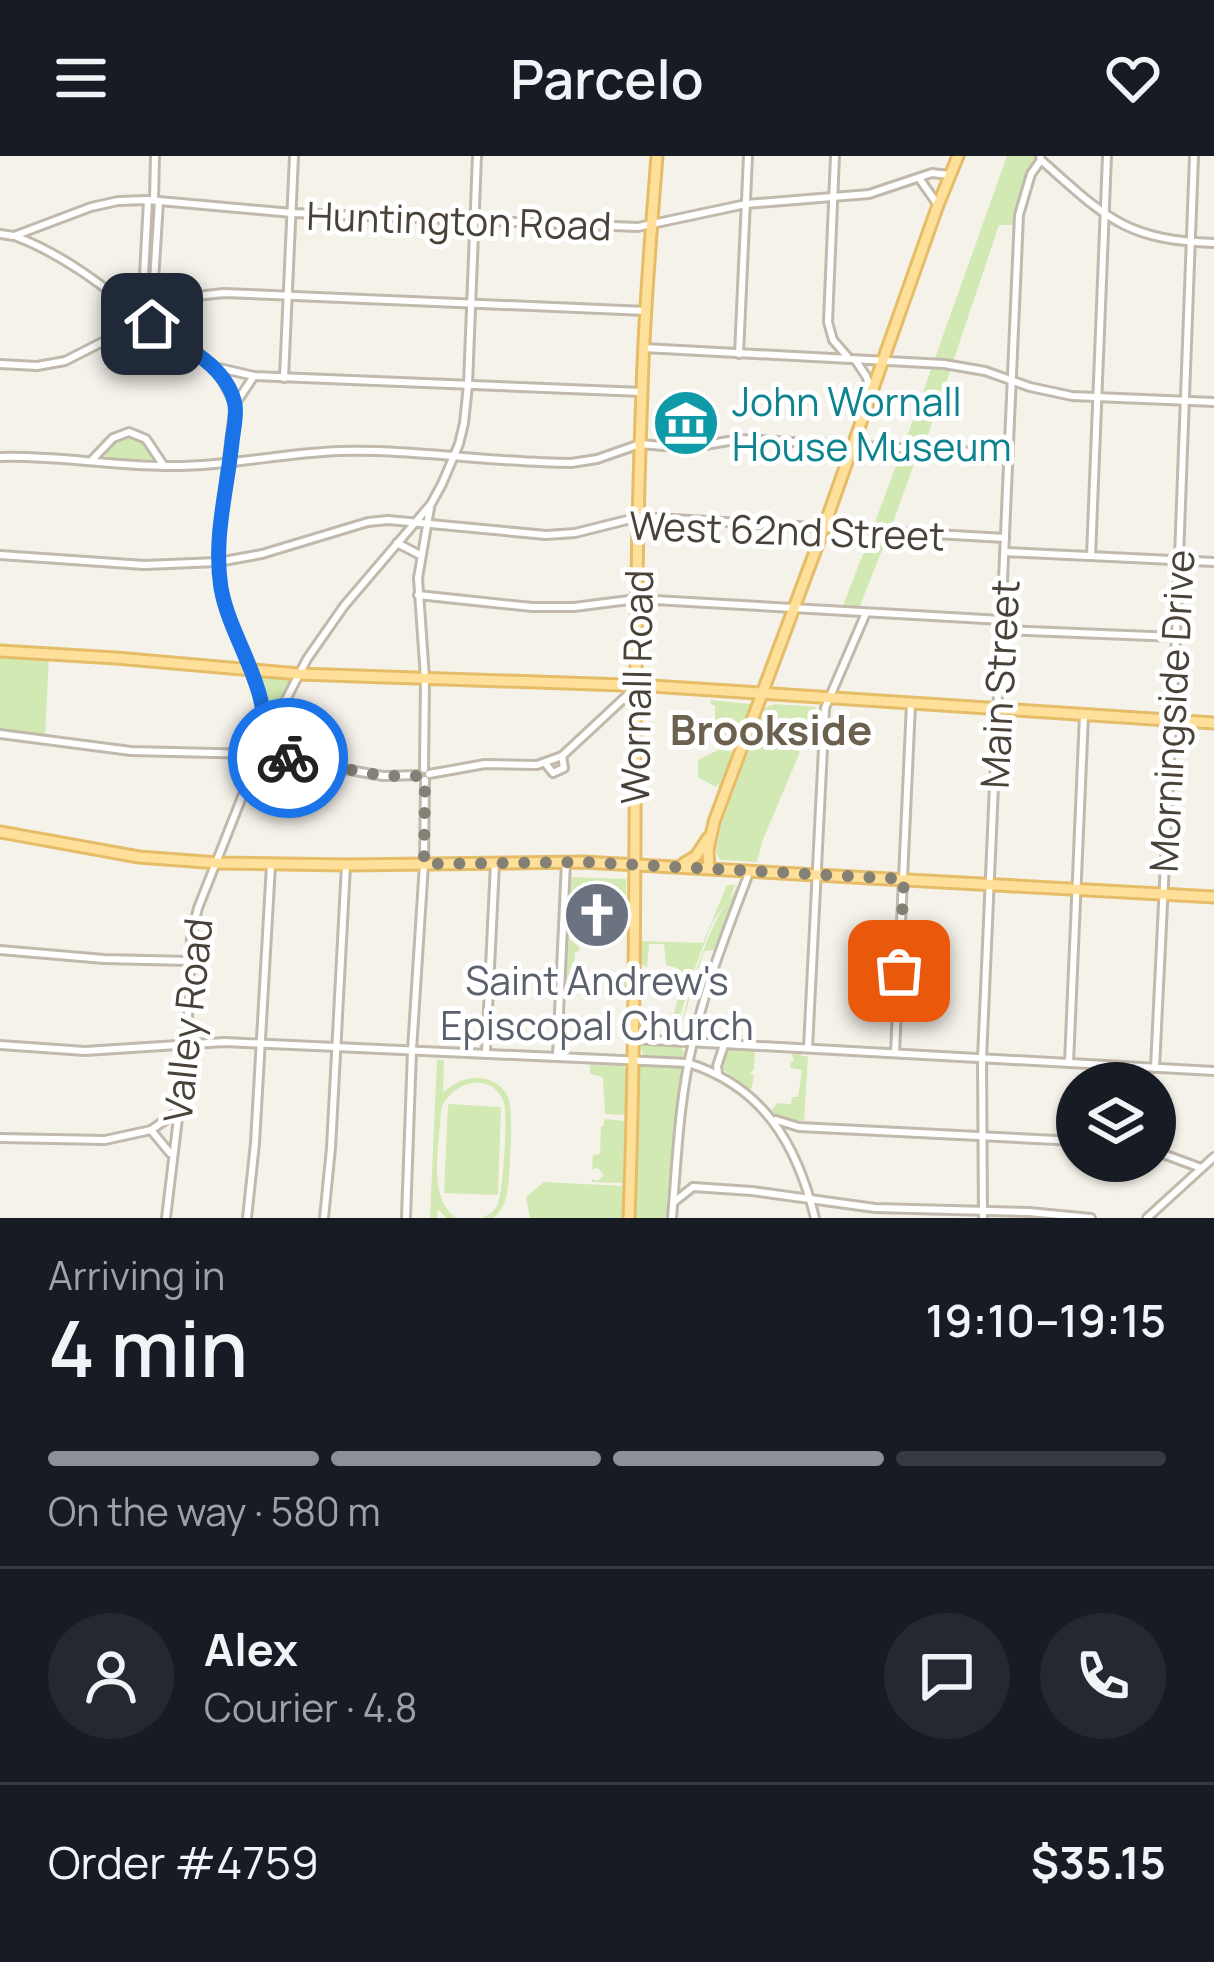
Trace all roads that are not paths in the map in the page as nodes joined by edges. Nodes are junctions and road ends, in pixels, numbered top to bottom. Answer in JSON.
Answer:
{"nodes":[{"id":1,"x":155,"y":156,"type":"edge"},
{"id":2,"x":294,"y":156,"type":"edge"},
{"id":3,"x":477,"y":156,"type":"edge"},
{"id":4,"x":657,"y":156,"type":"edge"},
{"id":5,"x":748,"y":156,"type":"edge"},
{"id":6,"x":836,"y":156,"type":"edge"},
{"id":7,"x":958,"y":156,"type":"edge"},
{"id":8,"x":1107,"y":156,"type":"edge"},
{"id":9,"x":1194,"y":156,"type":"edge"},
{"id":10,"x":1041,"y":158,"type":"edge"},
{"id":11,"x":1056,"y":172,"type":"junction"},
{"id":12,"x":949,"y":175,"type":"junction"},
{"id":13,"x":919,"y":178,"type":"junction"},
{"id":14,"x":1029,"y":183,"type":"junction"},
{"id":15,"x":834,"y":199,"type":"junction"},
{"id":16,"x":153,"y":200,"type":"junction"},
{"id":17,"x":746,"y":204,"type":"junction"},
{"id":18,"x":938,"y":205,"type":"junction"},
{"id":19,"x":292,"y":213,"type":"junction"},
{"id":20,"x":1105,"y":214,"type":"junction"},
{"id":21,"x":475,"y":220,"type":"junction"},
{"id":22,"x":39,"y":225,"type":"junction"},
{"id":23,"x":652,"y":226,"type":"junction"},
{"id":24,"x":0,"y":234,"type":"edge"},
{"id":25,"x":14,"y":236,"type":"junction"},
{"id":26,"x":1191,"y":242,"type":"junction"},
{"id":27,"x":1214,"y":243,"type":"edge"},
{"id":28,"x":39,"y":245,"type":"junction"},
{"id":29,"x":289,"y":296,"type":"junction"},
{"id":30,"x":471,"y":304,"type":"junction"},
{"id":31,"x":646,"y":311,"type":"junction"},
{"id":32,"x":140,"y":317,"type":"junction"},
{"id":33,"x":152,"y":318,"type":"junction"},
{"id":34,"x":830,"y":333,"type":"junction"},
{"id":35,"x":644,"y":348,"type":"junction"},
{"id":36,"x":739,"y":354,"type":"junction"},
{"id":37,"x":820,"y":357,"type":"junction"},
{"id":38,"x":851,"y":359,"type":"junction"},
{"id":39,"x":884,"y":361,"type":"junction"},
{"id":40,"x":0,"y":364,"type":"edge"},
{"id":41,"x":214,"y":367,"type":"junction"},
{"id":42,"x":254,"y":376,"type":"junction"},
{"id":43,"x":284,"y":378,"type":"junction"},
{"id":44,"x":1012,"y":380,"type":"junction"},
{"id":45,"x":467,"y":385,"type":"junction"},
{"id":46,"x":641,"y":392,"type":"junction"},
{"id":47,"x":872,"y":392,"type":"junction"},
{"id":48,"x":1097,"y":397,"type":"junction"},
{"id":49,"x":1184,"y":400,"type":"junction"},
{"id":50,"x":1214,"y":402,"type":"edge"},
{"id":51,"x":235,"y":404,"type":"junction"},
{"id":52,"x":640,"y":444,"type":"junction"},
{"id":53,"x":853,"y":445,"type":"junction"},
{"id":54,"x":1009,"y":454,"type":"junction"},
{"id":55,"x":0,"y":457,"type":"edge"},
{"id":56,"x":454,"y":457,"type":"junction"},
{"id":57,"x":91,"y":461,"type":"junction"},
{"id":58,"x":230,"y":464,"type":"junction"},
{"id":59,"x":164,"y":466,"type":"junction"},
{"id":60,"x":431,"y":504,"type":"junction"},
{"id":61,"x":639,"y":517,"type":"junction"},
{"id":62,"x":414,"y":522,"type":"junction"},
{"id":63,"x":426,"y":524,"type":"junction"},
{"id":64,"x":824,"y":528,"type":"junction"},
{"id":65,"x":1006,"y":538,"type":"junction"},
{"id":66,"x":397,"y":543,"type":"junction"},
{"id":67,"x":1005,"y":552,"type":"junction"},
{"id":68,"x":0,"y":555,"type":"edge"},
{"id":69,"x":420,"y":555,"type":"junction"},
{"id":70,"x":1091,"y":556,"type":"junction"},
{"id":71,"x":1178,"y":560,"type":"junction"},
{"id":72,"x":218,"y":562,"type":"junction"},
{"id":73,"x":1214,"y":562,"type":"edge"},
{"id":74,"x":418,"y":595,"type":"junction"},
{"id":75,"x":637,"y":599,"type":"junction"},
{"id":76,"x":793,"y":608,"type":"junction"},
{"id":77,"x":866,"y":613,"type":"junction"},
{"id":78,"x":1002,"y":620,"type":"junction"},
{"id":79,"x":1001,"y":630,"type":"junction"},
{"id":80,"x":1176,"y":638,"type":"junction"},
{"id":81,"x":0,"y":651,"type":"edge"},
{"id":82,"x":251,"y":670,"type":"junction"},
{"id":83,"x":299,"y":674,"type":"junction"},
{"id":84,"x":424,"y":678,"type":"junction"},
{"id":85,"x":636,"y":686,"type":"junction"},
{"id":86,"x":762,"y":694,"type":"junction"},
{"id":87,"x":830,"y":700,"type":"junction"},
{"id":88,"x":911,"y":704,"type":"junction"},
{"id":89,"x":997,"y":709,"type":"junction"},
{"id":90,"x":1084,"y":716,"type":"junction"},
{"id":91,"x":1172,"y":721,"type":"junction"},
{"id":92,"x":1214,"y":723,"type":"edge"},
{"id":93,"x":0,"y":734,"type":"edge"},
{"id":94,"x":263,"y":744,"type":"junction"},
{"id":95,"x":260,"y":754,"type":"junction"},
{"id":96,"x":424,"y":775,"type":"junction"},
{"id":97,"x":0,"y":830,"type":"edge"},
{"id":98,"x":711,"y":834,"type":"junction"},
{"id":99,"x":215,"y":862,"type":"junction"},
{"id":100,"x":566,"y":862,"type":"junction"},
{"id":101,"x":494,"y":863,"type":"junction"},
{"id":102,"x":634,"y":863,"type":"junction"},
{"id":103,"x":424,"y":864,"type":"junction"},
{"id":104,"x":271,"y":865,"type":"junction"},
{"id":105,"x":346,"y":865,"type":"junction"},
{"id":106,"x":679,"y":866,"type":"junction"},
{"id":107,"x":709,"y":868,"type":"junction"},
{"id":108,"x":750,"y":870,"type":"junction"},
{"id":109,"x":818,"y":874,"type":"junction"},
{"id":110,"x":904,"y":879,"type":"junction"},
{"id":111,"x":991,"y":884,"type":"junction"},
{"id":112,"x":1076,"y":889,"type":"junction"},
{"id":113,"x":1162,"y":894,"type":"junction"},
{"id":114,"x":1214,"y":896,"type":"edge"},
{"id":115,"x":0,"y":950,"type":"edge"},
{"id":116,"x":189,"y":961,"type":"junction"},
{"id":117,"x":633,"y":1039,"type":"junction"},
{"id":118,"x":692,"y":1042,"type":"junction"},
{"id":119,"x":187,"y":1043,"type":"junction"},
{"id":120,"x":262,"y":1044,"type":"junction"},
{"id":121,"x":0,"y":1045,"type":"edge"},
{"id":122,"x":724,"y":1045,"type":"junction"},
{"id":123,"x":337,"y":1046,"type":"junction"},
{"id":124,"x":808,"y":1048,"type":"junction"},
{"id":125,"x":412,"y":1050,"type":"junction"},
{"id":126,"x":486,"y":1053,"type":"junction"},
{"id":127,"x":895,"y":1053,"type":"junction"},
{"id":128,"x":557,"y":1056,"type":"junction"},
{"id":129,"x":634,"y":1059,"type":"junction"},
{"id":130,"x":982,"y":1059,"type":"junction"},
{"id":131,"x":1056,"y":1062,"type":"edge"},
{"id":132,"x":1069,"y":1062,"type":"edge"},
{"id":133,"x":1155,"y":1062,"type":"edge"},
{"id":134,"x":688,"y":1063,"type":"junction"},
{"id":135,"x":1176,"y":1069,"type":"edge"},
{"id":136,"x":1214,"y":1071,"type":"edge"},
{"id":137,"x":718,"y":1073,"type":"junction"},
{"id":138,"x":177,"y":1112,"type":"junction"},
{"id":139,"x":774,"y":1119,"type":"junction"},
{"id":140,"x":800,"y":1127,"type":"junction"},
{"id":141,"x":151,"y":1130,"type":"junction"},
{"id":142,"x":982,"y":1136,"type":"junction"},
{"id":143,"x":0,"y":1138,"type":"edge"},
{"id":144,"x":1056,"y":1140,"type":"edge"},
{"id":145,"x":789,"y":1145,"type":"junction"},
{"id":146,"x":172,"y":1156,"type":"junction"},
{"id":147,"x":1214,"y":1157,"type":"edge"},
{"id":148,"x":1176,"y":1159,"type":"edge"},
{"id":149,"x":1201,"y":1168,"type":"junction"},
{"id":150,"x":676,"y":1170,"type":"junction"},
{"id":151,"x":693,"y":1187,"type":"junction"},
{"id":152,"x":811,"y":1201,"type":"junction"},
{"id":153,"x":674,"y":1202,"type":"junction"},
{"id":154,"x":983,"y":1215,"type":"edge"},
{"id":155,"x":166,"y":1218,"type":"edge"},
{"id":156,"x":247,"y":1218,"type":"edge"},
{"id":157,"x":323,"y":1218,"type":"edge"},
{"id":158,"x":406,"y":1218,"type":"edge"},
{"id":159,"x":629,"y":1218,"type":"edge"},
{"id":160,"x":672,"y":1218,"type":"edge"},
{"id":161,"x":815,"y":1218,"type":"edge"},
{"id":162,"x":1091,"y":1218,"type":"edge"},
{"id":163,"x":1147,"y":1218,"type":"edge"}],
"edges":[{"from":1,"to":16,"type":"street"},
{"from":2,"to":19,"type":"street"},
{"from":3,"to":21,"type":"street"},
{"from":4,"to":23,"type":"main road","name":"Wornall Road"},
{"from":5,"to":17,"type":"street"},
{"from":6,"to":15,"type":"street"},
{"from":7,"to":12,"type":"main road"},
{"from":8,"to":20,"type":"street"},
{"from":9,"to":26,"type":"street","name":"Morningside Drive"},
{"from":10,"to":11,"type":"street"},
{"from":10,"to":14,"type":"street","name":"Main Street"},
{"from":11,"to":14,"type":"street"},
{"from":11,"to":20,"type":"street"},
{"from":12,"to":13,"type":"street","name":"Huntington Road"},
{"from":12,"to":18,"type":"main road"},
{"from":13,"to":15,"type":"street","name":"Huntington Road"},
{"from":13,"to":18,"type":"street"},
{"from":14,"to":44,"type":"street","name":"Main Street"},
{"from":15,"to":17,"type":"street","name":"Huntington Road"},
{"from":15,"to":34,"type":"street"},
{"from":16,"to":19,"type":"street","name":"Huntington Road"},
{"from":16,"to":22,"type":"street","name":"Huntington Road"},
{"from":16,"to":32,"type":"street"},
{"from":16,"to":33,"type":"street"},
{"from":17,"to":23,"type":"street","name":"Huntington Road"},
{"from":17,"to":36,"type":"street"},
{"from":18,"to":39,"type":"main road"},
{"from":19,"to":21,"type":"street","name":"Huntington Road"},
{"from":19,"to":29,"type":"street"},
{"from":20,"to":26,"type":"street"},
{"from":20,"to":48,"type":"street"},
{"from":21,"to":23,"type":"street","name":"Huntington Road"},
{"from":21,"to":30,"type":"street"},
{"from":22,"to":25,"type":"street","name":"Huntington Road"},
{"from":22,"to":28,"type":"street"},
{"from":23,"to":31,"type":"main road","name":"Wornall Road"},
{"from":24,"to":25,"type":"street"},
{"from":25,"to":28,"type":"street"},
{"from":26,"to":27,"type":"street"},
{"from":26,"to":49,"type":"street","name":"Morningside Drive"},
{"from":28,"to":32,"type":"street"},
{"from":29,"to":30,"type":"street"},
{"from":29,"to":33,"type":"street"},
{"from":29,"to":43,"type":"street"},
{"from":30,"to":31,"type":"street"},
{"from":30,"to":45,"type":"street"},
{"from":31,"to":35,"type":"main road","name":"Wornall Road"},
{"from":32,"to":33,"type":"street"},
{"from":32,"to":33,"type":"street"},
{"from":32,"to":40,"type":"street"},
{"from":33,"to":41,"type":"street"},
{"from":34,"to":37,"type":"street"},
{"from":34,"to":38,"type":"street"},
{"from":35,"to":36,"type":"street"},
{"from":35,"to":46,"type":"main road","name":"Wornall Road"},
{"from":36,"to":37,"type":"street"},
{"from":37,"to":38,"type":"street"},
{"from":38,"to":39,"type":"street"},
{"from":38,"to":47,"type":"street"},
{"from":39,"to":44,"type":"street"},
{"from":39,"to":47,"type":"main road"},
{"from":41,"to":42,"type":"street"},
{"from":41,"to":51,"type":"street"},
{"from":42,"to":43,"type":"street"},
{"from":42,"to":51,"type":"street"},
{"from":43,"to":45,"type":"street"},
{"from":44,"to":48,"type":"street"},
{"from":44,"to":54,"type":"street","name":"Main Street"},
{"from":45,"to":46,"type":"street"},
{"from":45,"to":56,"type":"street"},
{"from":46,"to":52,"type":"main road","name":"Wornall Road"},
{"from":47,"to":53,"type":"main road"},
{"from":48,"to":49,"type":"street"},
{"from":48,"to":70,"type":"street"},
{"from":49,"to":50,"type":"street"},
{"from":49,"to":71,"type":"street","name":"Morningside Drive"},
{"from":51,"to":58,"type":"street"},
{"from":52,"to":53,"type":"street"},
{"from":52,"to":56,"type":"street"},
{"from":52,"to":61,"type":"main road","name":"Wornall Road"},
{"from":53,"to":54,"type":"street"},
{"from":53,"to":64,"type":"main road"},
{"from":54,"to":65,"type":"street","name":"Main Street"},
{"from":55,"to":57,"type":"street"},
{"from":56,"to":58,"type":"street"},
{"from":56,"to":60,"type":"street"},
{"from":57,"to":59,"type":"street"},
{"from":57,"to":59,"type":"street"},
{"from":58,"to":59,"type":"street"},
{"from":58,"to":72,"type":"street"},
{"from":60,"to":62,"type":"street","name":"Valley Road"},
{"from":60,"to":63,"type":"street"},
{"from":61,"to":63,"type":"street","name":"West 62nd Street"},
{"from":61,"to":64,"type":"street","name":"West 62nd Street"},
{"from":61,"to":75,"type":"main road","name":"Wornall Road"},
{"from":62,"to":63,"type":"street","name":"West 62nd Street"},
{"from":62,"to":66,"type":"street","name":"Valley Road"},
{"from":62,"to":72,"type":"street","name":"West 62nd Street"},
{"from":63,"to":69,"type":"street"},
{"from":64,"to":65,"type":"street","name":"West 62nd Street"},
{"from":64,"to":76,"type":"main road"},
{"from":65,"to":67,"type":"street","name":"Main Street"},
{"from":66,"to":69,"type":"street"},
{"from":66,"to":83,"type":"street","name":"Valley Road"},
{"from":67,"to":70,"type":"street"},
{"from":67,"to":78,"type":"street","name":"Main Street"},
{"from":68,"to":72,"type":"street","name":"West 62nd Street"},
{"from":69,"to":74,"type":"street"},
{"from":70,"to":71,"type":"street"},
{"from":71,"to":73,"type":"street"},
{"from":71,"to":80,"type":"street","name":"Morningside Drive"},
{"from":72,"to":82,"type":"street"},
{"from":74,"to":75,"type":"street"},
{"from":74,"to":84,"type":"street"},
{"from":75,"to":76,"type":"street"},
{"from":75,"to":85,"type":"main road","name":"Wornall Road"},
{"from":76,"to":77,"type":"street"},
{"from":76,"to":86,"type":"main road"},
{"from":77,"to":78,"type":"street"},
{"from":77,"to":87,"type":"street"},
{"from":78,"to":79,"type":"street","name":"Main Street"},
{"from":79,"to":80,"type":"street"},
{"from":79,"to":89,"type":"street","name":"Main Street"},
{"from":80,"to":91,"type":"street","name":"Morningside Drive"},
{"from":81,"to":82,"type":"main road"},
{"from":82,"to":83,"type":"main road"},
{"from":82,"to":94,"type":"street"},
{"from":83,"to":84,"type":"main road"},
{"from":83,"to":94,"type":"street","name":"Valley Road"},
{"from":84,"to":85,"type":"main road"},
{"from":84,"to":96,"type":"street"},
{"from":85,"to":86,"type":"main road"},
{"from":85,"to":96,"type":"street"},
{"from":85,"to":102,"type":"main road","name":"Wornall Road"},
{"from":86,"to":87,"type":"main road"},
{"from":86,"to":98,"type":"main road"},
{"from":87,"to":88,"type":"main road"},
{"from":87,"to":109,"type":"street"},
{"from":88,"to":89,"type":"main road"},
{"from":88,"to":110,"type":"street"},
{"from":89,"to":90,"type":"main road"},
{"from":89,"to":111,"type":"street","name":"Main Street"},
{"from":90,"to":91,"type":"main road"},
{"from":90,"to":112,"type":"street"},
{"from":91,"to":92,"type":"main road"},
{"from":91,"to":113,"type":"street","name":"Morningside Drive"},
{"from":93,"to":95,"type":"street"},
{"from":94,"to":95,"type":"street","name":"Valley Road"},
{"from":95,"to":96,"type":"street"},
{"from":95,"to":99,"type":"street","name":"Valley Road"},
{"from":96,"to":103,"type":"street"},
{"from":97,"to":99,"type":"main road"},
{"from":98,"to":106,"type":"main road"},
{"from":98,"to":107,"type":"main road"},
{"from":99,"to":104,"type":"main road"},
{"from":99,"to":116,"type":"street","name":"Valley Road"},
{"from":100,"to":101,"type":"main road"},
{"from":100,"to":102,"type":"main road"},
{"from":100,"to":128,"type":"street"},
{"from":101,"to":103,"type":"main road"},
{"from":101,"to":126,"type":"street"},
{"from":102,"to":106,"type":"main road"},
{"from":102,"to":117,"type":"main road","name":"Wornall Road"},
{"from":103,"to":105,"type":"main road"},
{"from":103,"to":125,"type":"street"},
{"from":104,"to":105,"type":"main road"},
{"from":104,"to":120,"type":"street"},
{"from":105,"to":123,"type":"street"},
{"from":106,"to":107,"type":"main road"},
{"from":107,"to":108,"type":"main road"},
{"from":108,"to":109,"type":"main road"},
{"from":108,"to":118,"type":"street"},
{"from":109,"to":110,"type":"main road"},
{"from":109,"to":124,"type":"street"},
{"from":110,"to":111,"type":"main road"},
{"from":110,"to":127,"type":"street"},
{"from":111,"to":112,"type":"main road"},
{"from":111,"to":130,"type":"street","name":"Main Street"},
{"from":112,"to":113,"type":"main road"},
{"from":112,"to":132,"type":"street"},
{"from":113,"to":114,"type":"main road"},
{"from":113,"to":133,"type":"street","name":"Morningside Drive"},
{"from":115,"to":116,"type":"street"},
{"from":116,"to":119,"type":"street","name":"Valley Road"},
{"from":117,"to":118,"type":"street"},
{"from":117,"to":129,"type":"main road","name":"Wornall Road"},
{"from":118,"to":122,"type":"street"},
{"from":118,"to":134,"type":"street"},
{"from":119,"to":120,"type":"street"},
{"from":119,"to":121,"type":"street"},
{"from":119,"to":138,"type":"street","name":"Valley Road"},
{"from":120,"to":123,"type":"street"},
{"from":120,"to":156,"type":"street"},
{"from":122,"to":124,"type":"street"},
{"from":122,"to":137,"type":"street"},
{"from":123,"to":125,"type":"street"},
{"from":123,"to":157,"type":"street"},
{"from":124,"to":127,"type":"street"},
{"from":125,"to":126,"type":"street"},
{"from":125,"to":158,"type":"street"},
{"from":126,"to":128,"type":"street"},
{"from":127,"to":130,"type":"street"},
{"from":128,"to":129,"type":"street"},
{"from":129,"to":134,"type":"street"},
{"from":129,"to":159,"type":"main road","name":"Wornall Road"},
{"from":130,"to":131,"type":"street"},
{"from":130,"to":142,"type":"street","name":"Main Street"},
{"from":134,"to":137,"type":"street"},
{"from":134,"to":150,"type":"street"},
{"from":135,"to":136,"type":"street"},
{"from":137,"to":139,"type":"street"},
{"from":138,"to":141,"type":"street"},
{"from":138,"to":146,"type":"street","name":"Valley Road"},
{"from":139,"to":140,"type":"street"},
{"from":139,"to":145,"type":"street"},
{"from":140,"to":142,"type":"street"},
{"from":140,"to":145,"type":"street"},
{"from":141,"to":143,"type":"street"},
{"from":141,"to":146,"type":"street"},
{"from":142,"to":144,"type":"street"},
{"from":142,"to":154,"type":"street","name":"Main Street"},
{"from":145,"to":152,"type":"street"},
{"from":146,"to":155,"type":"street","name":"Valley Road"},
{"from":147,"to":149,"type":"street"},
{"from":148,"to":149,"type":"street"},
{"from":149,"to":163,"type":"street"},
{"from":150,"to":151,"type":"street"},
{"from":150,"to":153,"type":"street"},
{"from":151,"to":152,"type":"street"},
{"from":151,"to":153,"type":"street"},
{"from":152,"to":154,"type":"street"},
{"from":152,"to":161,"type":"street"},
{"from":153,"to":160,"type":"street"},
{"from":154,"to":162,"type":"street"}]}
